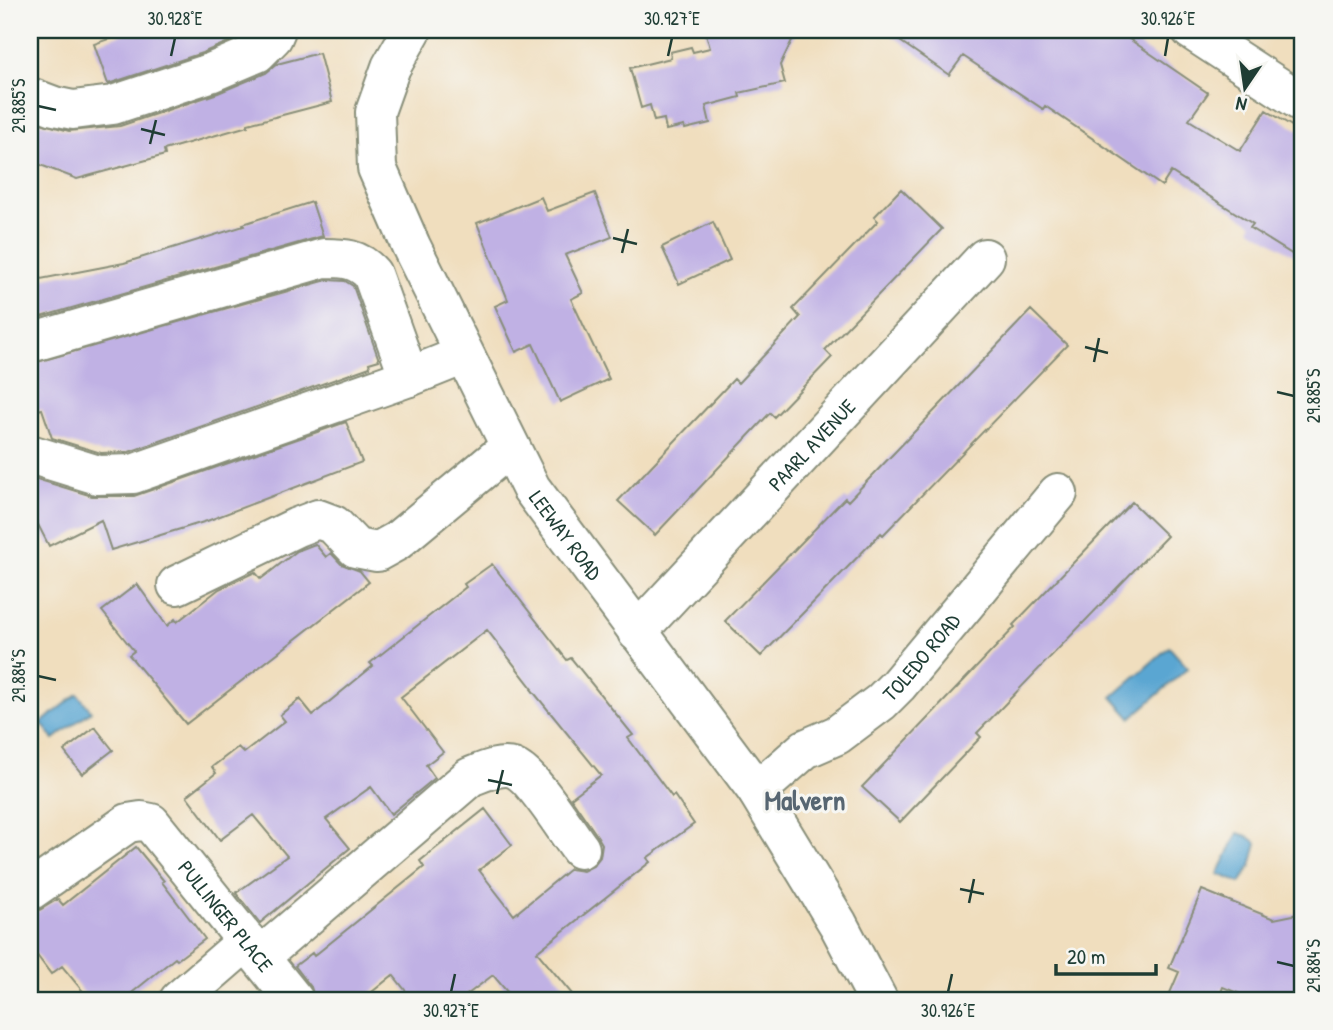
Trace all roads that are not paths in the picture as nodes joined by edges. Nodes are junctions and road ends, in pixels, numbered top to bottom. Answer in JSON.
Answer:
{"nodes":[{"id":1,"x":276,"y":30,"type":"edge"},
{"id":2,"x":412,"y":30,"type":"edge"},
{"id":3,"x":1191,"y":30,"type":"edge"},
{"id":4,"x":30,"y":97,"type":"edge"},
{"id":5,"x":1303,"y":103,"type":"edge"},
{"id":6,"x":985,"y":258,"type":"dead end"},
{"id":7,"x":30,"y":343,"type":"edge"},
{"id":8,"x":464,"y":355,"type":"junction"},
{"id":9,"x":410,"y":377,"type":"junction"},
{"id":10,"x":510,"y":446,"type":"junction"},
{"id":11,"x":30,"y":454,"type":"edge"},
{"id":12,"x":1058,"y":493,"type":"dead end"},
{"id":13,"x":177,"y":585,"type":"dead end"},
{"id":14,"x":637,"y":632,"type":"junction"},
{"id":15,"x":757,"y":790,"type":"junction"},
{"id":16,"x":580,"y":849,"type":"dead end"},
{"id":17,"x":30,"y":891,"type":"edge"},
{"id":18,"x":253,"y":949,"type":"junction"},
{"id":19,"x":179,"y":1000,"type":"edge"},
{"id":20,"x":294,"y":1000,"type":"edge"},
{"id":21,"x":878,"y":1000,"type":"edge"}],
"edges":[{"from":1,"to":4,"type":"street"},
{"from":2,"to":8,"type":"street","name":"LEEWAY ROAD"},
{"from":3,"to":5,"type":"street"},
{"from":6,"to":14,"type":"street","name":"PAARL AVENUE"},
{"from":7,"to":9,"type":"street"},
{"from":8,"to":9,"type":"street"},
{"from":8,"to":10,"type":"street","name":"LEEWAY ROAD"},
{"from":9,"to":11,"type":"street"},
{"from":10,"to":13,"type":"street"},
{"from":10,"to":14,"type":"street","name":"LEEWAY ROAD"},
{"from":12,"to":15,"type":"street","name":"TOLEDO ROAD"},
{"from":14,"to":15,"type":"street","name":"LEEWAY ROAD"},
{"from":15,"to":21,"type":"street","name":"LEEWAY ROAD"},
{"from":16,"to":18,"type":"street"},
{"from":17,"to":18,"type":"street","name":"PULLINGER PLACE"},
{"from":18,"to":19,"type":"street"},
{"from":18,"to":20,"type":"street","name":"PULLINGER PLACE"}]}
